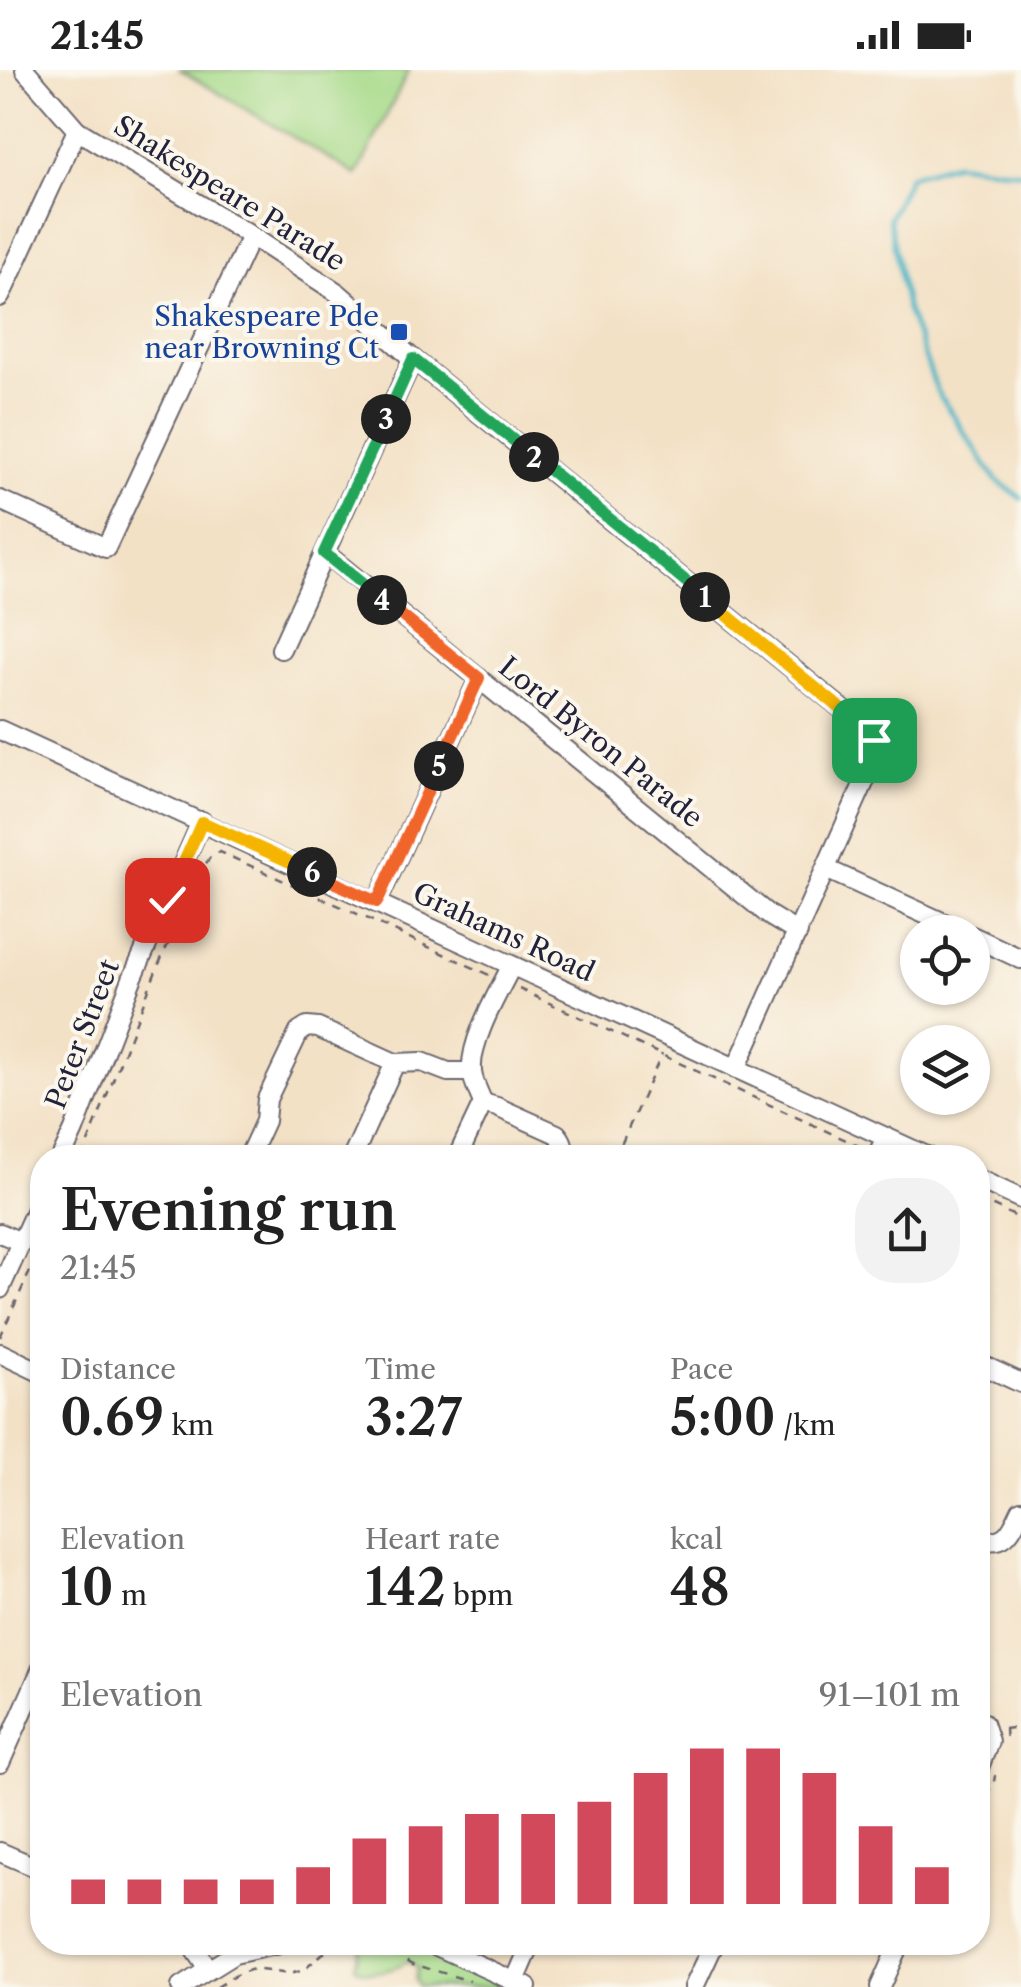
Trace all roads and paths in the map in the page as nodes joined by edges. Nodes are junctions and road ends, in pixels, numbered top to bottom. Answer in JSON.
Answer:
{"nodes":[{"id":1,"x":25,"y":70,"type":"edge"},
{"id":2,"x":77,"y":130,"type":"junction"},
{"id":3,"x":251,"y":236,"type":"junction"},
{"id":4,"x":0,"y":297,"type":"edge"},
{"id":5,"x":413,"y":359,"type":"junction"},
{"id":6,"x":0,"y":500,"type":"edge"},
{"id":7,"x":324,"y":553,"type":"junction"},
{"id":8,"x":280,"y":648,"type":"dead end"},
{"id":9,"x":479,"y":678,"type":"junction"},
{"id":10,"x":0,"y":731,"type":"edge"},
{"id":11,"x":202,"y":822,"type":"junction"},
{"id":12,"x":826,"y":869,"type":"junction"},
{"id":13,"x":377,"y":902,"type":"junction"},
{"id":14,"x":927,"y":915,"type":"edge"},
{"id":15,"x":798,"y":933,"type":"junction"},
{"id":16,"x":990,"y":944,"type":"edge"},
{"id":17,"x":1021,"y":959,"type":"edge"},
{"id":18,"x":507,"y":974,"type":"junction"},
{"id":19,"x":662,"y":1054,"type":"junction"},
{"id":20,"x":394,"y":1063,"type":"junction"},
{"id":21,"x":736,"y":1069,"type":"junction"},
{"id":22,"x":472,"y":1072,"type":"junction"},
{"id":23,"x":482,"y":1103,"type":"junction"},
{"id":24,"x":886,"y":1137,"type":"junction"},
{"id":25,"x":67,"y":1145,"type":"edge"},
{"id":26,"x":87,"y":1145,"type":"edge"},
{"id":27,"x":254,"y":1145,"type":"edge"},
{"id":28,"x":358,"y":1145,"type":"edge"},
{"id":29,"x":463,"y":1145,"type":"edge"},
{"id":30,"x":561,"y":1145,"type":"edge"},
{"id":31,"x":621,"y":1145,"type":"edge"},
{"id":32,"x":852,"y":1145,"type":"edge"},
{"id":33,"x":879,"y":1145,"type":"edge"},
{"id":34,"x":895,"y":1145,"type":"edge"},
{"id":35,"x":990,"y":1185,"type":"edge"},
{"id":36,"x":1021,"y":1199,"type":"edge"},
{"id":37,"x":990,"y":1205,"type":"edge"},
{"id":38,"x":1021,"y":1219,"type":"edge"},
{"id":39,"x":30,"y":1222,"type":"edge"},
{"id":40,"x":0,"y":1233,"type":"edge"},
{"id":41,"x":21,"y":1242,"type":"junction"},
{"id":42,"x":30,"y":1271,"type":"edge"},
{"id":43,"x":0,"y":1289,"type":"edge"},
{"id":44,"x":0,"y":1337,"type":"edge"},
{"id":45,"x":0,"y":1353,"type":"edge"},
{"id":46,"x":30,"y":1367,"type":"edge"},
{"id":47,"x":990,"y":1369,"type":"edge"},
{"id":48,"x":1021,"y":1383,"type":"edge"},
{"id":49,"x":1021,"y":1510,"type":"edge"},
{"id":50,"x":990,"y":1542,"type":"edge"},
{"id":51,"x":30,"y":1707,"type":"edge"},
{"id":52,"x":1021,"y":1722,"type":"edge"},
{"id":53,"x":990,"y":1726,"type":"edge"},
{"id":54,"x":0,"y":1763,"type":"edge"},
{"id":55,"x":0,"y":1852,"type":"edge"},
{"id":56,"x":30,"y":1865,"type":"edge"},
{"id":57,"x":198,"y":1955,"type":"edge"},
{"id":58,"x":232,"y":1955,"type":"edge"},
{"id":59,"x":321,"y":1955,"type":"edge"},
{"id":60,"x":399,"y":1955,"type":"edge"},
{"id":61,"x":457,"y":1955,"type":"edge"},
{"id":62,"x":529,"y":1955,"type":"edge"},
{"id":63,"x":708,"y":1955,"type":"edge"},
{"id":64,"x":894,"y":1955,"type":"edge"},
{"id":65,"x":208,"y":1969,"type":"junction"},
{"id":66,"x":476,"y":1982,"type":"dead end"},
{"id":67,"x":521,"y":1984,"type":"edge"},
{"id":68,"x":181,"y":1987,"type":"edge"},
{"id":69,"x":218,"y":1987,"type":"edge"},
{"id":70,"x":694,"y":1987,"type":"edge"},
{"id":71,"x":880,"y":1987,"type":"edge"}],
"edges":[{"from":1,"to":2,"type":"street","name":"Shakespeare Parade"},
{"from":2,"to":3,"type":"street","name":"Shakespeare Parade"},
{"from":2,"to":4,"type":"street"},
{"from":3,"to":5,"type":"street","name":"Shakespeare Parade"},
{"from":3,"to":6,"type":"street"},
{"from":5,"to":7,"type":"street"},
{"from":5,"to":12,"type":"street","name":"Shakespeare Parade"},
{"from":7,"to":8,"type":"street"},
{"from":7,"to":9,"type":"street","name":"Lord Byron Parade"},
{"from":9,"to":13,"type":"street"},
{"from":9,"to":15,"type":"street","name":"Lord Byron Parade"},
{"from":10,"to":11,"type":"street","name":"Grahams Road"},
{"from":11,"to":13,"type":"street","name":"Grahams Road"},
{"from":11,"to":25,"type":"street","name":"Peter Street"},
{"from":12,"to":14,"type":"street"},
{"from":12,"to":15,"type":"street","name":"Shakespeare Parade"},
{"from":13,"to":18,"type":"street","name":"Grahams Road"},
{"from":15,"to":21,"type":"street","name":"Shakespeare Parade"},
{"from":16,"to":17,"type":"street"},
{"from":18,"to":19,"type":"path"},
{"from":18,"to":21,"type":"street","name":"Grahams Road"},
{"from":18,"to":22,"type":"street"},
{"from":18,"to":26,"type":"path"},
{"from":19,"to":31,"type":"path"},
{"from":19,"to":32,"type":"path"},
{"from":20,"to":22,"type":"street"},
{"from":20,"to":27,"type":"street"},
{"from":20,"to":28,"type":"street"},
{"from":21,"to":24,"type":"street","name":"Grahams Road"},
{"from":22,"to":23,"type":"street"},
{"from":23,"to":29,"type":"street"},
{"from":23,"to":30,"type":"street"},
{"from":24,"to":33,"type":"street"},
{"from":24,"to":34,"type":"street","name":"Grahams Road"},
{"from":35,"to":36,"type":"street"},
{"from":37,"to":38,"type":"path"},
{"from":39,"to":41,"type":"street"},
{"from":40,"to":41,"type":"street"},
{"from":41,"to":43,"type":"street"},
{"from":42,"to":44,"type":"path"},
{"from":45,"to":46,"type":"street"},
{"from":47,"to":48,"type":"street"},
{"from":49,"to":50,"type":"street"},
{"from":51,"to":54,"type":"street"},
{"from":52,"to":53,"type":"path"},
{"from":55,"to":56,"type":"street"},
{"from":57,"to":65,"type":"street"},
{"from":58,"to":65,"type":"street"},
{"from":59,"to":69,"type":"path"},
{"from":60,"to":66,"type":"path"},
{"from":61,"to":67,"type":"street"},
{"from":62,"to":67,"type":"street"},
{"from":63,"to":70,"type":"street"},
{"from":64,"to":71,"type":"street"},
{"from":65,"to":68,"type":"street"}]}
